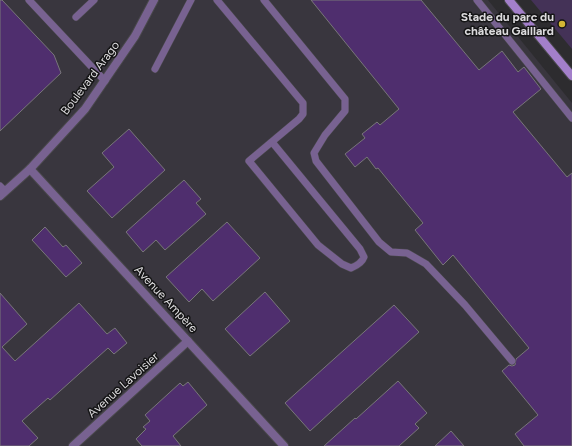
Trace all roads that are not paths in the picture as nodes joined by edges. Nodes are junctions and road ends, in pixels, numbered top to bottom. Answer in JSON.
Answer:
{"nodes":[{"id":1,"x":29,"y":0,"type":"edge"},
{"id":2,"x":94,"y":0,"type":"edge"},
{"id":3,"x":154,"y":0,"type":"edge"},
{"id":4,"x":191,"y":0,"type":"edge"},
{"id":5,"x":217,"y":0,"type":"edge"},
{"id":6,"x":264,"y":0,"type":"edge"},
{"id":7,"x":476,"y":0,"type":"edge"},
{"id":8,"x":509,"y":0,"type":"edge"},
{"id":9,"x":76,"y":17,"type":"dead end"},
{"id":10,"x":155,"y":68,"type":"dead end"},
{"id":11,"x":572,"y":76,"type":"edge"},
{"id":12,"x":105,"y":81,"type":"junction"},
{"id":13,"x":572,"y":118,"type":"edge"},
{"id":14,"x":272,"y":142,"type":"junction"},
{"id":15,"x":30,"y":169,"type":"junction"},
{"id":16,"x":2,"y":191,"type":"edge"},
{"id":17,"x":188,"y":341,"type":"junction"},
{"id":18,"x":512,"y":361,"type":"dead end"},
{"id":19,"x":73,"y":446,"type":"edge"},
{"id":20,"x":284,"y":446,"type":"edge"}],
"edges":[{"from":1,"to":12,"type":"lane"},
{"from":2,"to":9,"type":"lane"},
{"from":3,"to":12,"type":"street","name":"Boulevard Arago"},
{"from":4,"to":10,"type":"lane"},
{"from":5,"to":14,"type":"lane"},
{"from":6,"to":18,"type":"lane"},
{"from":7,"to":13,"type":"lane"},
{"from":8,"to":11,"type":"street"},
{"from":12,"to":15,"type":"street","name":"Boulevard Arago"},
{"from":14,"to":14,"type":"lane"},
{"from":15,"to":16,"type":"street","name":"Boulevard Arago"},
{"from":15,"to":17,"type":"street","name":"Avenue Ampère"},
{"from":17,"to":19,"type":"street","name":"Avenue Lavoisier"},
{"from":17,"to":20,"type":"street","name":"Avenue Ampère"}]}
